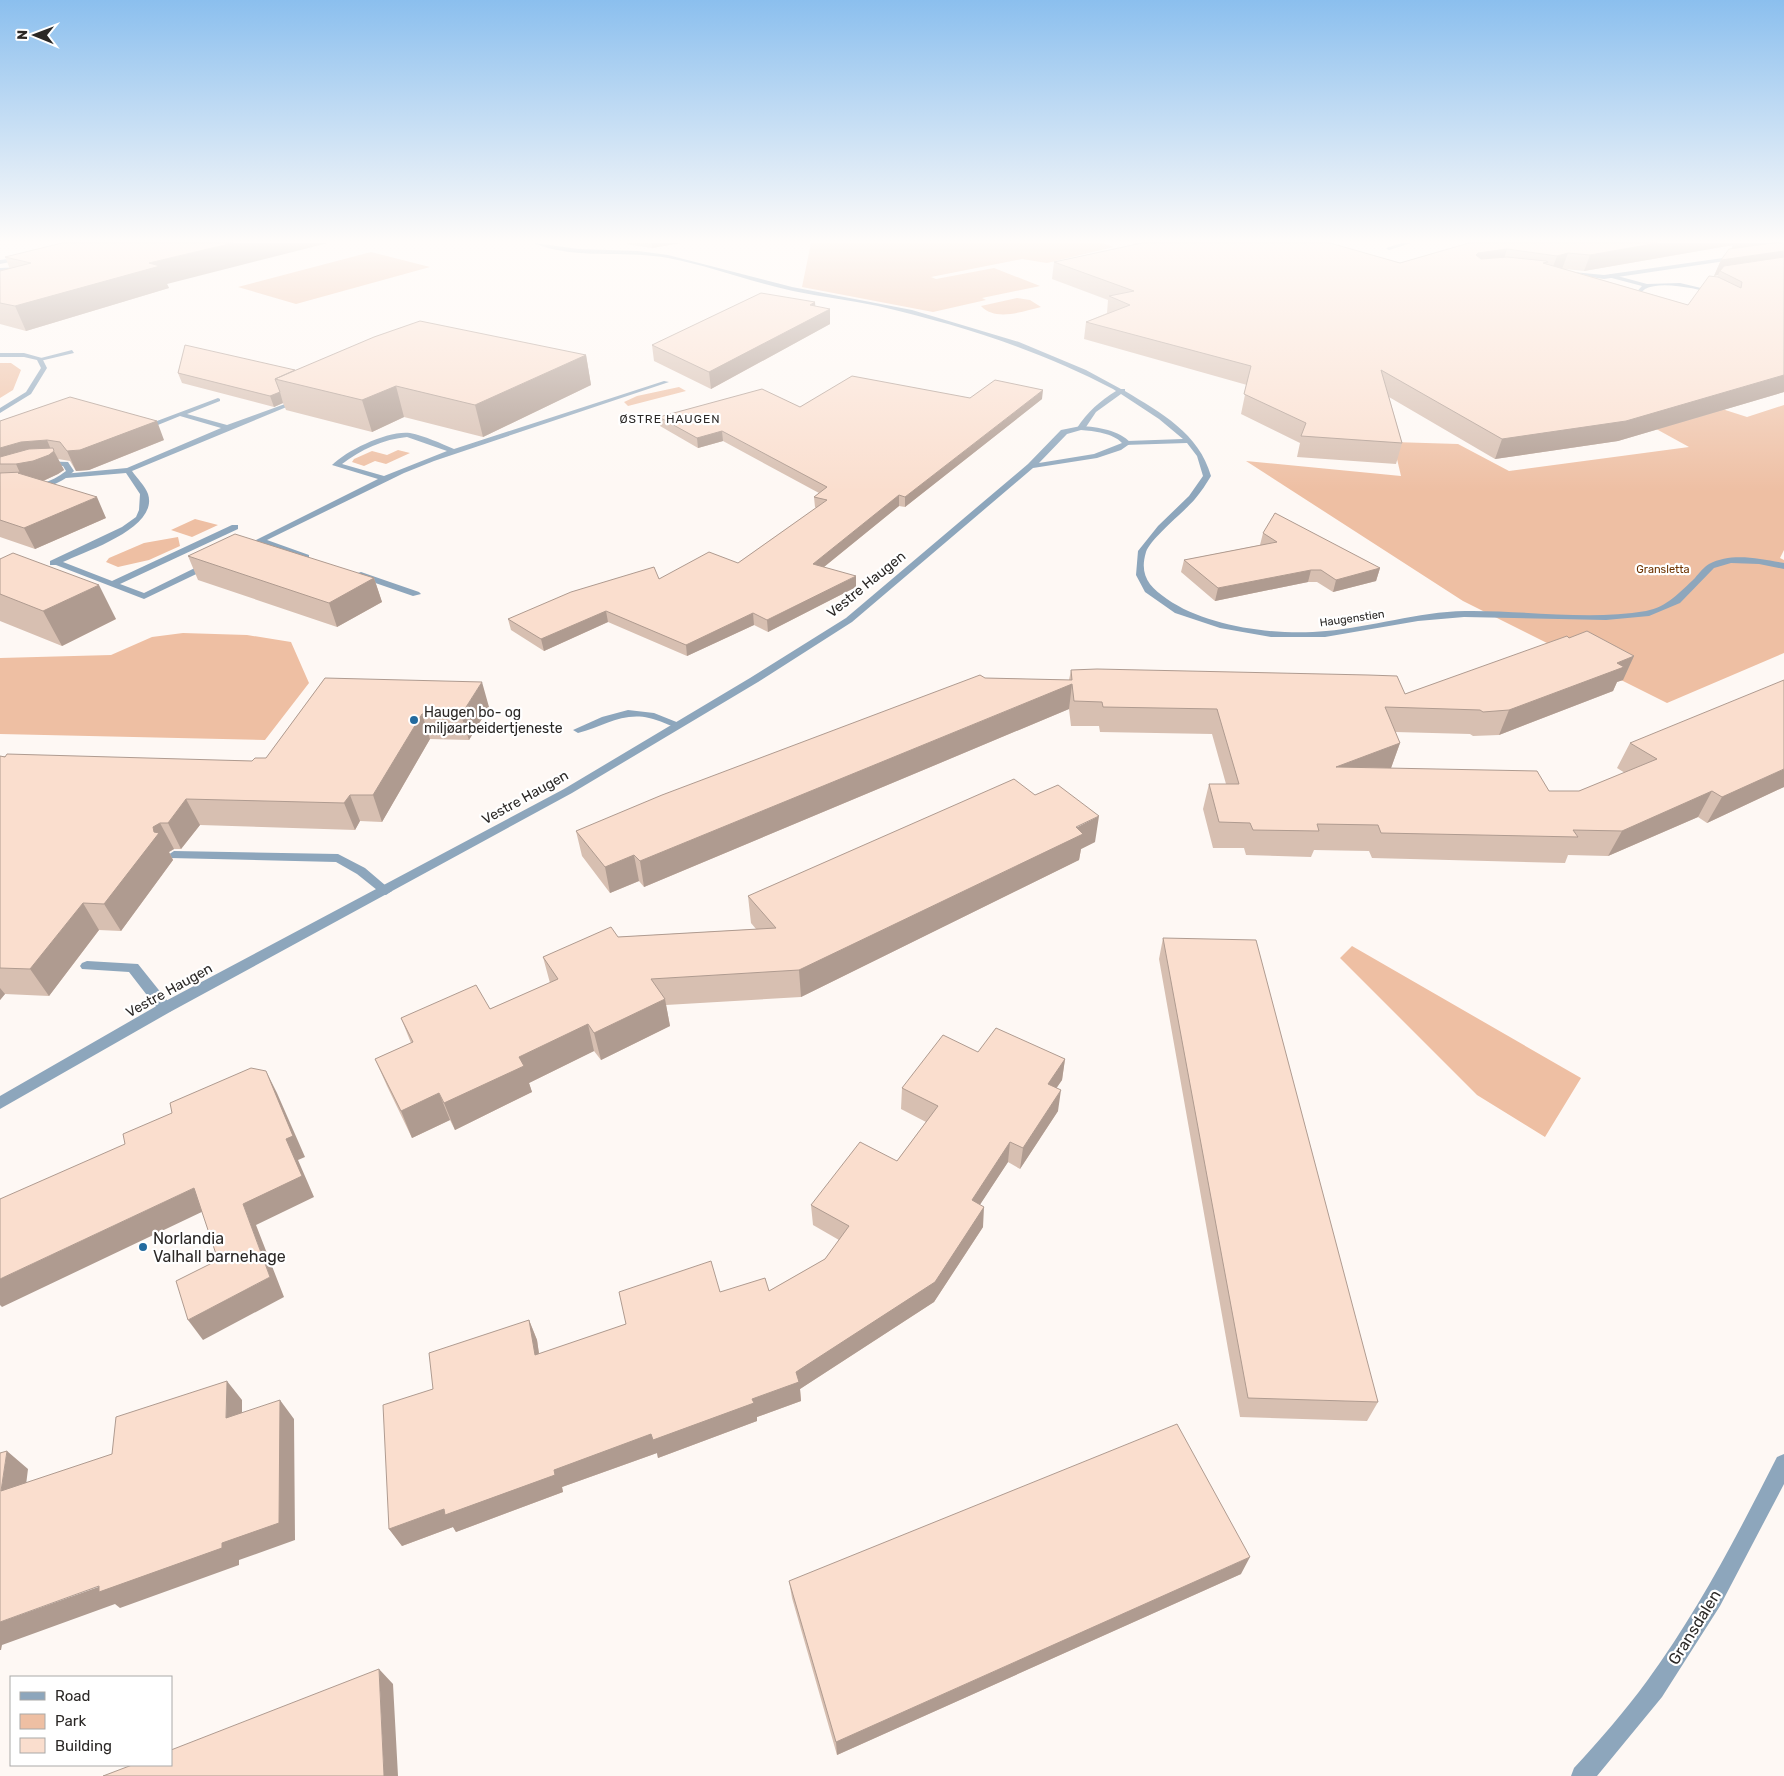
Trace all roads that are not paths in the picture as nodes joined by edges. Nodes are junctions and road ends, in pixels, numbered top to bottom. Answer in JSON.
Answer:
{"nodes":[{"id":1,"x":964,"y":326,"type":"edge"},
{"id":2,"x":72,"y":352,"type":"dead end"},
{"id":3,"x":0,"y":354,"type":"edge"},
{"id":4,"x":40,"y":359,"type":"junction"},
{"id":5,"x":666,"y":382,"type":"edge"},
{"id":6,"x":1122,"y":390,"type":"junction"},
{"id":7,"x":303,"y":399,"type":"edge"},
{"id":8,"x":218,"y":400,"type":"edge"},
{"id":9,"x":0,"y":411,"type":"edge"},
{"id":10,"x":180,"y":414,"type":"junction"},
{"id":11,"x":145,"y":427,"type":"edge"},
{"id":12,"x":228,"y":428,"type":"junction"},
{"id":13,"x":1081,"y":428,"type":"junction"},
{"id":14,"x":1188,"y":440,"type":"junction"},
{"id":15,"x":1128,"y":444,"type":"junction"},
{"id":16,"x":1145,"y":444,"type":"junction"},
{"id":17,"x":455,"y":452,"type":"junction"},
{"id":18,"x":1149,"y":453,"type":"dead end"},
{"id":19,"x":33,"y":464,"type":"edge"},
{"id":20,"x":1031,"y":466,"type":"junction"},
{"id":21,"x":128,"y":470,"type":"junction"},
{"id":22,"x":66,"y":476,"type":"junction"},
{"id":23,"x":385,"y":479,"type":"junction"},
{"id":24,"x":0,"y":488,"type":"edge"},
{"id":25,"x":234,"y":527,"type":"dead end"},
{"id":26,"x":259,"y":540,"type":"junction"},
{"id":27,"x":232,"y":553,"type":"edge"},
{"id":28,"x":314,"y":560,"type":"edge"},
{"id":29,"x":215,"y":562,"type":"edge"},
{"id":30,"x":1784,"y":566,"type":"edge"},
{"id":31,"x":351,"y":572,"type":"edge"},
{"id":32,"x":112,"y":584,"type":"junction"},
{"id":33,"x":416,"y":594,"type":"dead end"},
{"id":34,"x":679,"y":725,"type":"junction"},
{"id":35,"x":578,"y":730,"type":"dead end"},
{"id":36,"x":174,"y":855,"type":"dead end"},
{"id":37,"x":386,"y":890,"type":"junction"},
{"id":38,"x":87,"y":966,"type":"dead end"},
{"id":39,"x":165,"y":1008,"type":"junction"},
{"id":40,"x":0,"y":1103,"type":"edge"},
{"id":41,"x":1784,"y":1464,"type":"edge"},
{"id":42,"x":1582,"y":1776,"type":"edge"}],
"edges":[{"from":1,"to":6,"type":"street","name":"Haugenstien"},
{"from":2,"to":4,"type":"street"},
{"from":3,"to":4,"type":"street"},
{"from":4,"to":9,"type":"street"},
{"from":5,"to":17,"type":"street"},
{"from":6,"to":13,"type":"street"},
{"from":6,"to":14,"type":"street","name":"Haugenstien"},
{"from":7,"to":12,"type":"street"},
{"from":8,"to":10,"type":"street"},
{"from":10,"to":11,"type":"street"},
{"from":10,"to":12,"type":"street"},
{"from":12,"to":21,"type":"street"},
{"from":13,"to":15,"type":"street","name":"Vestre Haugen"},
{"from":13,"to":20,"type":"street","name":"Vestre Haugen"},
{"from":14,"to":16,"type":"street"},
{"from":14,"to":30,"type":"street","name":"Haugenstien"},
{"from":15,"to":16,"type":"street"},
{"from":15,"to":20,"type":"street"},
{"from":16,"to":18,"type":"street"},
{"from":17,"to":23,"type":"street"},
{"from":17,"to":23,"type":"street"},
{"from":19,"to":22,"type":"street"},
{"from":20,"to":34,"type":"street","name":"Vestre Haugen"},
{"from":21,"to":22,"type":"street"},
{"from":21,"to":32,"type":"street"},
{"from":22,"to":24,"type":"street"},
{"from":23,"to":26,"type":"street"},
{"from":25,"to":32,"type":"street"},
{"from":26,"to":27,"type":"street"},
{"from":26,"to":28,"type":"street"},
{"from":29,"to":32,"type":"street"},
{"from":31,"to":33,"type":"street"},
{"from":34,"to":35,"type":"street"},
{"from":34,"to":37,"type":"street","name":"Vestre Haugen"},
{"from":36,"to":37,"type":"street"},
{"from":37,"to":39,"type":"street","name":"Vestre Haugen"},
{"from":38,"to":39,"type":"street"},
{"from":39,"to":40,"type":"street","name":"Vestre Haugen"},
{"from":41,"to":42,"type":"street","name":"Gransdalen"}]}
